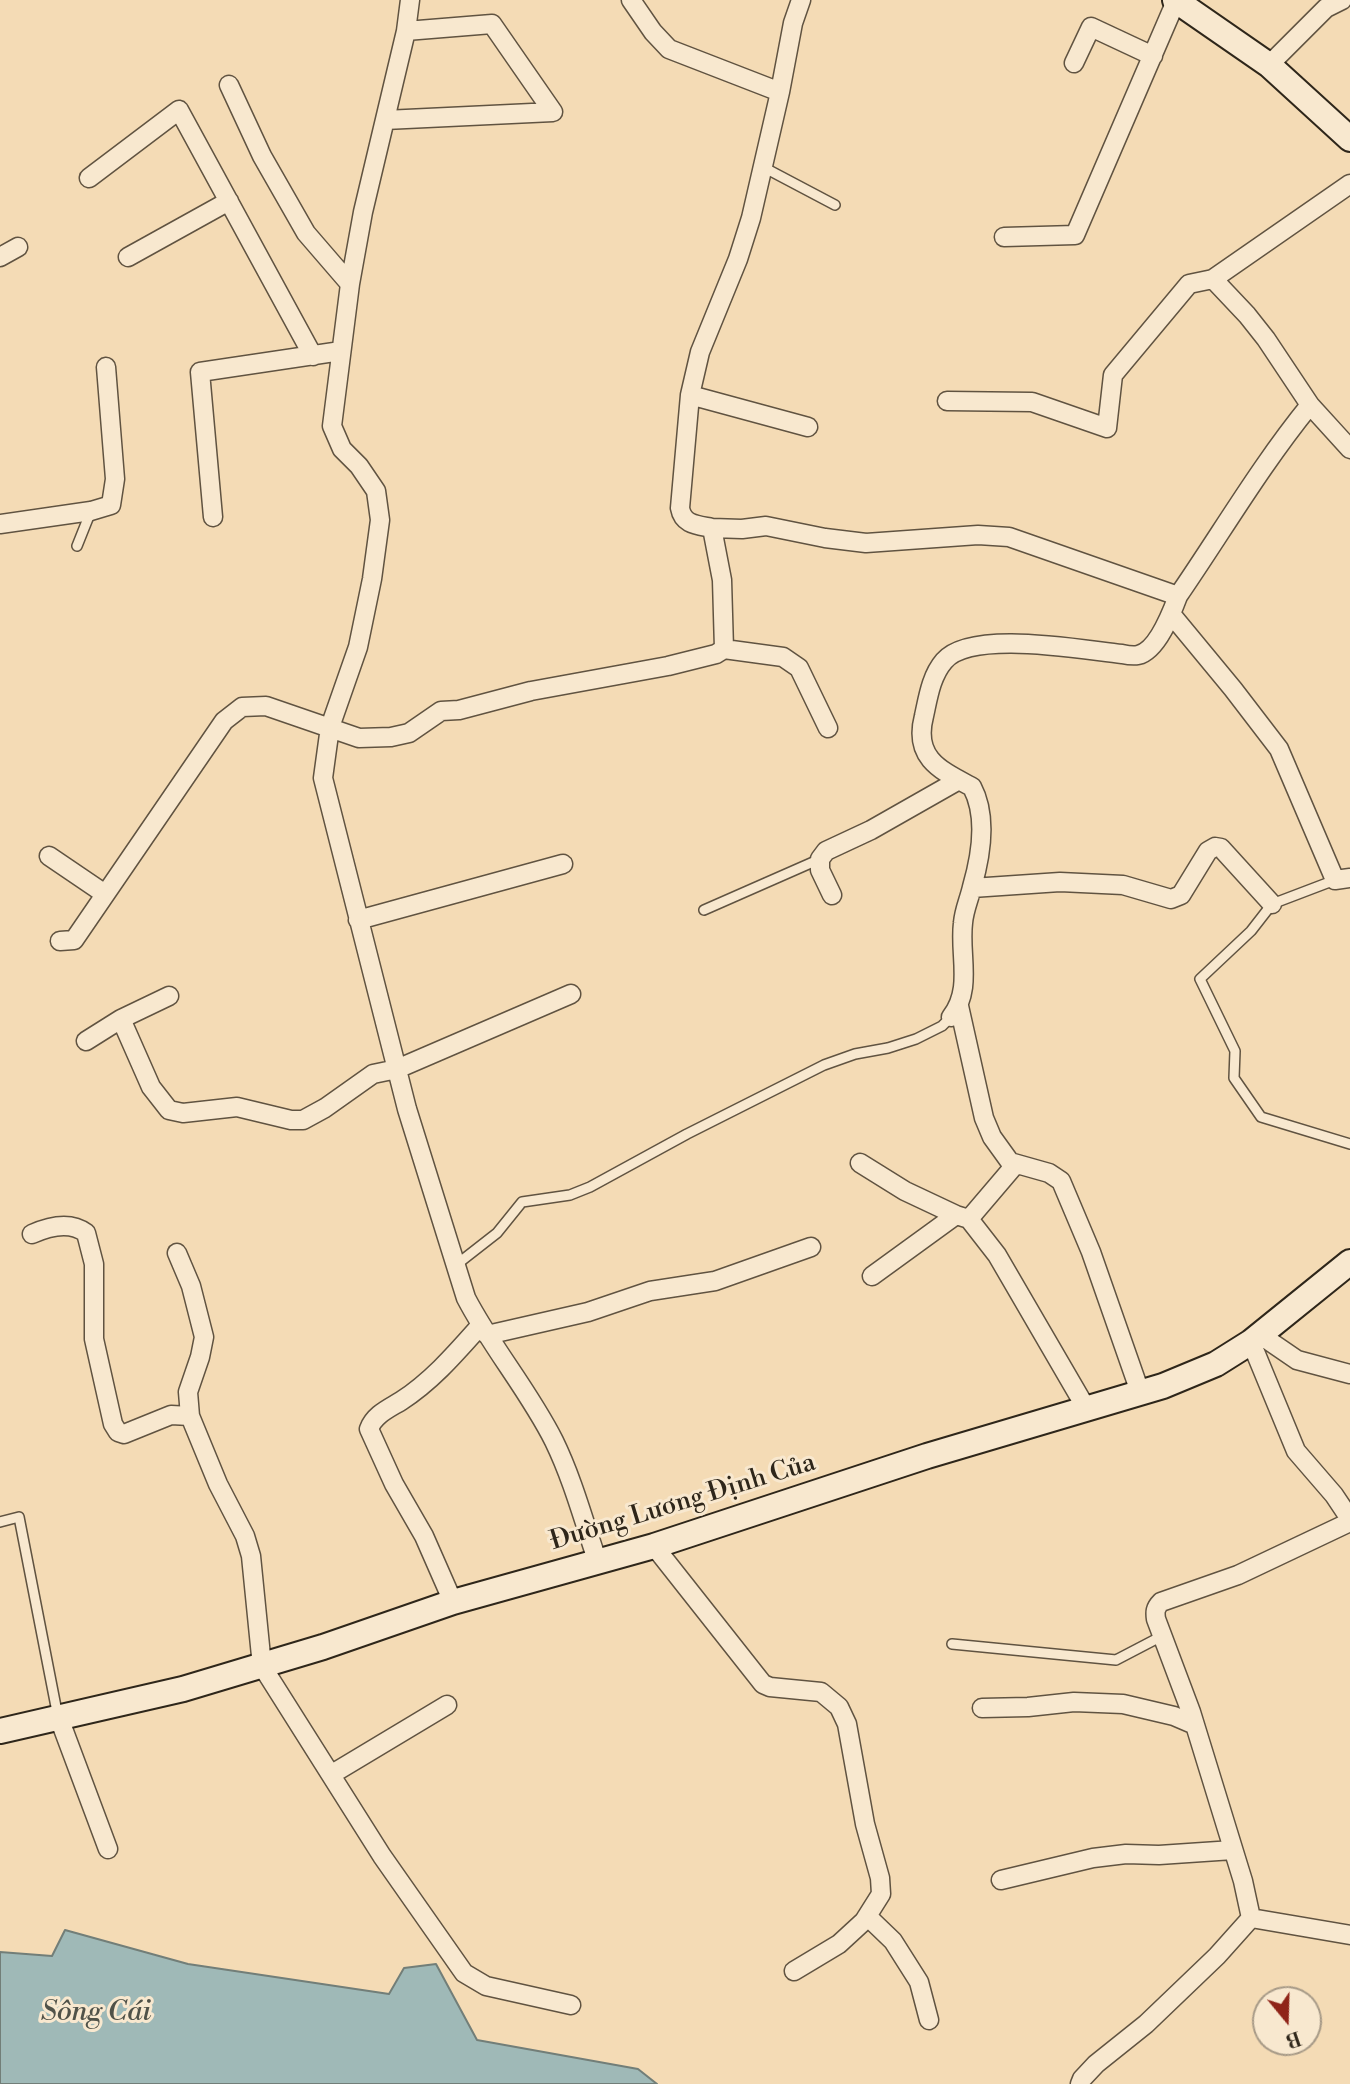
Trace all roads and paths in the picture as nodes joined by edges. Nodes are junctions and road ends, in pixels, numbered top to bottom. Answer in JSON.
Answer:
{"nodes":[{"id":1,"x":410,"y":0,"type":"edge"},
{"id":2,"x":631,"y":0,"type":"edge"},
{"id":3,"x":801,"y":0,"type":"edge"},
{"id":4,"x":1176,"y":1,"type":"edge"},
{"id":5,"x":1331,"y":3,"type":"edge"},
{"id":6,"x":406,"y":31,"type":"junction"},
{"id":7,"x":1153,"y":57,"type":"junction"},
{"id":8,"x":1074,"y":64,"type":"dead end"},
{"id":9,"x":1269,"y":65,"type":"junction"},
{"id":10,"x":229,"y":85,"type":"dead end"},
{"id":11,"x":780,"y":92,"type":"junction"},
{"id":12,"x":385,"y":120,"type":"junction"},
{"id":13,"x":1350,"y":139,"type":"edge"},
{"id":14,"x":763,"y":167,"type":"junction"},
{"id":15,"x":89,"y":178,"type":"dead end"},
{"id":16,"x":1350,"y":184,"type":"edge"},
{"id":17,"x":229,"y":201,"type":"junction"},
{"id":18,"x":835,"y":205,"type":"dead end"},
{"id":19,"x":1003,"y":237,"type":"dead end"},
{"id":20,"x":18,"y":247,"type":"dead end"},
{"id":21,"x":0,"y":257,"type":"edge"},
{"id":22,"x":128,"y":257,"type":"dead end"},
{"id":23,"x":1213,"y":279,"type":"junction"},
{"id":24,"x":350,"y":284,"type":"junction"},
{"id":25,"x":341,"y":352,"type":"junction"},
{"id":26,"x":313,"y":356,"type":"junction"},
{"id":27,"x":106,"y":367,"type":"dead end"},
{"id":28,"x":690,"y":395,"type":"junction"},
{"id":29,"x":947,"y":401,"type":"dead end"},
{"id":30,"x":1310,"y":404,"type":"junction"},
{"id":31,"x":808,"y":427,"type":"dead end"},
{"id":32,"x":1350,"y":449,"type":"edge"},
{"id":33,"x":91,"y":511,"type":"junction"},
{"id":34,"x":213,"y":517,"type":"dead end"},
{"id":35,"x":0,"y":524,"type":"edge"},
{"id":36,"x":712,"y":528,"type":"junction"},
{"id":37,"x":77,"y":546,"type":"dead end"},
{"id":38,"x":1178,"y":596,"type":"junction"},
{"id":39,"x":1171,"y":614,"type":"junction"},
{"id":40,"x":724,"y":649,"type":"junction"},
{"id":41,"x":330,"y":727,"type":"junction"},
{"id":42,"x":828,"y":728,"type":"dead end"},
{"id":43,"x":959,"y":780,"type":"junction"},
{"id":44,"x":49,"y":856,"type":"dead end"},
{"id":45,"x":820,"y":859,"type":"junction"},
{"id":46,"x":563,"y":864,"type":"dead end"},
{"id":47,"x":1342,"y":879,"type":"edge"},
{"id":48,"x":972,"y":888,"type":"junction"},
{"id":49,"x":105,"y":894,"type":"junction"},
{"id":50,"x":832,"y":895,"type":"dead end"},
{"id":51,"x":1272,"y":904,"type":"junction"},
{"id":52,"x":704,"y":910,"type":"dead end"},
{"id":53,"x":358,"y":920,"type":"junction"},
{"id":54,"x":61,"y":941,"type":"dead end"},
{"id":55,"x":571,"y":994,"type":"dead end"},
{"id":56,"x":169,"y":996,"type":"dead end"},
{"id":57,"x":955,"y":1011,"type":"junction"},
{"id":58,"x":121,"y":1019,"type":"junction"},
{"id":59,"x":86,"y":1041,"type":"dead end"},
{"id":60,"x":397,"y":1069,"type":"junction"},
{"id":61,"x":1350,"y":1144,"type":"edge"},
{"id":62,"x":860,"y":1163,"type":"dead end"},
{"id":63,"x":1015,"y":1165,"type":"junction"},
{"id":64,"x":962,"y":1217,"type":"junction"},
{"id":65,"x":32,"y":1234,"type":"dead end"},
{"id":66,"x":811,"y":1247,"type":"dead end"},
{"id":67,"x":177,"y":1253,"type":"dead end"},
{"id":68,"x":1350,"y":1262,"type":"edge"},
{"id":69,"x":456,"y":1265,"type":"junction"},
{"id":70,"x":872,"y":1276,"type":"dead end"},
{"id":71,"x":483,"y":1330,"type":"junction"},
{"id":72,"x":1255,"y":1338,"type":"junction"},
{"id":73,"x":1350,"y":1374,"type":"edge"},
{"id":74,"x":1140,"y":1392,"type":"junction"},
{"id":75,"x":1086,"y":1408,"type":"junction"},
{"id":76,"x":190,"y":1416,"type":"junction"},
{"id":77,"x":1350,"y":1521,"type":"edge"},
{"id":78,"x":0,"y":1522,"type":"edge"},
{"id":79,"x":654,"y":1546,"type":"junction"},
{"id":80,"x":598,"y":1563,"type":"junction"},
{"id":81,"x":453,"y":1602,"type":"junction"},
{"id":82,"x":1162,"y":1636,"type":"junction"},
{"id":83,"x":952,"y":1644,"type":"dead end"},
{"id":84,"x":261,"y":1666,"type":"junction"},
{"id":85,"x":447,"y":1704,"type":"dead end"},
{"id":86,"x":982,"y":1708,"type":"dead end"},
{"id":87,"x":59,"y":1718,"type":"junction"},
{"id":88,"x":1195,"y":1725,"type":"junction"},
{"id":89,"x":0,"y":1731,"type":"edge"},
{"id":90,"x":332,"y":1774,"type":"junction"},
{"id":91,"x":108,"y":1849,"type":"dead end"},
{"id":92,"x":1233,"y":1850,"type":"junction"},
{"id":93,"x":1001,"y":1880,"type":"dead end"},
{"id":94,"x":867,"y":1916,"type":"junction"},
{"id":95,"x":1251,"y":1917,"type":"junction"},
{"id":96,"x":1350,"y":1936,"type":"edge"},
{"id":97,"x":794,"y":1971,"type":"dead end"},
{"id":98,"x":571,"y":2005,"type":"dead end"},
{"id":99,"x":929,"y":2020,"type":"dead end"},
{"id":100,"x":1080,"y":2084,"type":"edge"}],
"edges":[{"from":1,"to":6,"type":"street"},
{"from":2,"to":11,"type":"street"},
{"from":3,"to":11,"type":"street"},
{"from":4,"to":7,"type":"street"},
{"from":4,"to":9,"type":"street"},
{"from":5,"to":9,"type":"street"},
{"from":6,"to":12,"type":"street"},
{"from":6,"to":12,"type":"street"},
{"from":7,"to":8,"type":"street"},
{"from":7,"to":19,"type":"street"},
{"from":9,"to":13,"type":"street"},
{"from":10,"to":24,"type":"street"},
{"from":11,"to":14,"type":"street"},
{"from":12,"to":24,"type":"street"},
{"from":14,"to":18,"type":"lane"},
{"from":14,"to":28,"type":"street"},
{"from":15,"to":17,"type":"street"},
{"from":16,"to":23,"type":"street"},
{"from":17,"to":22,"type":"street"},
{"from":17,"to":26,"type":"street"},
{"from":20,"to":21,"type":"street"},
{"from":23,"to":29,"type":"street"},
{"from":23,"to":30,"type":"street"},
{"from":24,"to":25,"type":"street"},
{"from":25,"to":26,"type":"street"},
{"from":25,"to":41,"type":"street"},
{"from":26,"to":34,"type":"street"},
{"from":27,"to":33,"type":"street"},
{"from":28,"to":31,"type":"street"},
{"from":28,"to":36,"type":"street"},
{"from":30,"to":32,"type":"street"},
{"from":30,"to":38,"type":"street"},
{"from":33,"to":35,"type":"street"},
{"from":33,"to":37,"type":"lane"},
{"from":36,"to":38,"type":"street"},
{"from":36,"to":40,"type":"street"},
{"from":38,"to":39,"type":"street"},
{"from":39,"to":43,"type":"street"},
{"from":39,"to":47,"type":"street"},
{"from":40,"to":41,"type":"street"},
{"from":40,"to":42,"type":"street"},
{"from":41,"to":49,"type":"street"},
{"from":41,"to":53,"type":"street"},
{"from":43,"to":45,"type":"street"},
{"from":43,"to":48,"type":"street"},
{"from":44,"to":49,"type":"street"},
{"from":45,"to":50,"type":"street"},
{"from":45,"to":52,"type":"lane"},
{"from":46,"to":53,"type":"street"},
{"from":47,"to":51,"type":"lane"},
{"from":48,"to":51,"type":"street"},
{"from":48,"to":57,"type":"street"},
{"from":49,"to":54,"type":"street"},
{"from":51,"to":61,"type":"lane"},
{"from":53,"to":60,"type":"street"},
{"from":55,"to":60,"type":"street"},
{"from":56,"to":58,"type":"street"},
{"from":57,"to":63,"type":"street"},
{"from":57,"to":69,"type":"lane"},
{"from":58,"to":59,"type":"street"},
{"from":58,"to":60,"type":"street"},
{"from":60,"to":69,"type":"street"},
{"from":62,"to":64,"type":"street"},
{"from":63,"to":64,"type":"street"},
{"from":63,"to":74,"type":"street"},
{"from":64,"to":70,"type":"street"},
{"from":64,"to":75,"type":"street"},
{"from":65,"to":76,"type":"street"},
{"from":66,"to":71,"type":"street"},
{"from":67,"to":76,"type":"street"},
{"from":68,"to":72,"type":"street","name":"Đường Lương Định Của"},
{"from":69,"to":71,"type":"street"},
{"from":71,"to":80,"type":"street"},
{"from":71,"to":81,"type":"street"},
{"from":72,"to":73,"type":"street"},
{"from":72,"to":74,"type":"street","name":"Đường Lương Định Của"},
{"from":72,"to":77,"type":"street"},
{"from":74,"to":75,"type":"street","name":"Đường Lương Định Của"},
{"from":75,"to":79,"type":"street","name":"Đường Lương Định Của"},
{"from":76,"to":84,"type":"street"},
{"from":77,"to":82,"type":"street"},
{"from":78,"to":87,"type":"lane"},
{"from":79,"to":80,"type":"street","name":"Đường Lương Định Của"},
{"from":79,"to":94,"type":"street"},
{"from":80,"to":81,"type":"street","name":"Đường Lương Định Của"},
{"from":81,"to":84,"type":"street","name":"Đường Lương Định Của"},
{"from":82,"to":83,"type":"lane"},
{"from":82,"to":88,"type":"street"},
{"from":84,"to":87,"type":"street","name":"Đường Lương Định Của"},
{"from":84,"to":90,"type":"street"},
{"from":85,"to":90,"type":"street"},
{"from":86,"to":88,"type":"street"},
{"from":87,"to":89,"type":"street","name":"Đường Lương Định Của"},
{"from":87,"to":91,"type":"street"},
{"from":88,"to":92,"type":"street"},
{"from":90,"to":98,"type":"street"},
{"from":92,"to":93,"type":"street"},
{"from":92,"to":95,"type":"street"},
{"from":94,"to":97,"type":"street"},
{"from":94,"to":99,"type":"street"},
{"from":95,"to":96,"type":"street"},
{"from":95,"to":100,"type":"street"}]}
